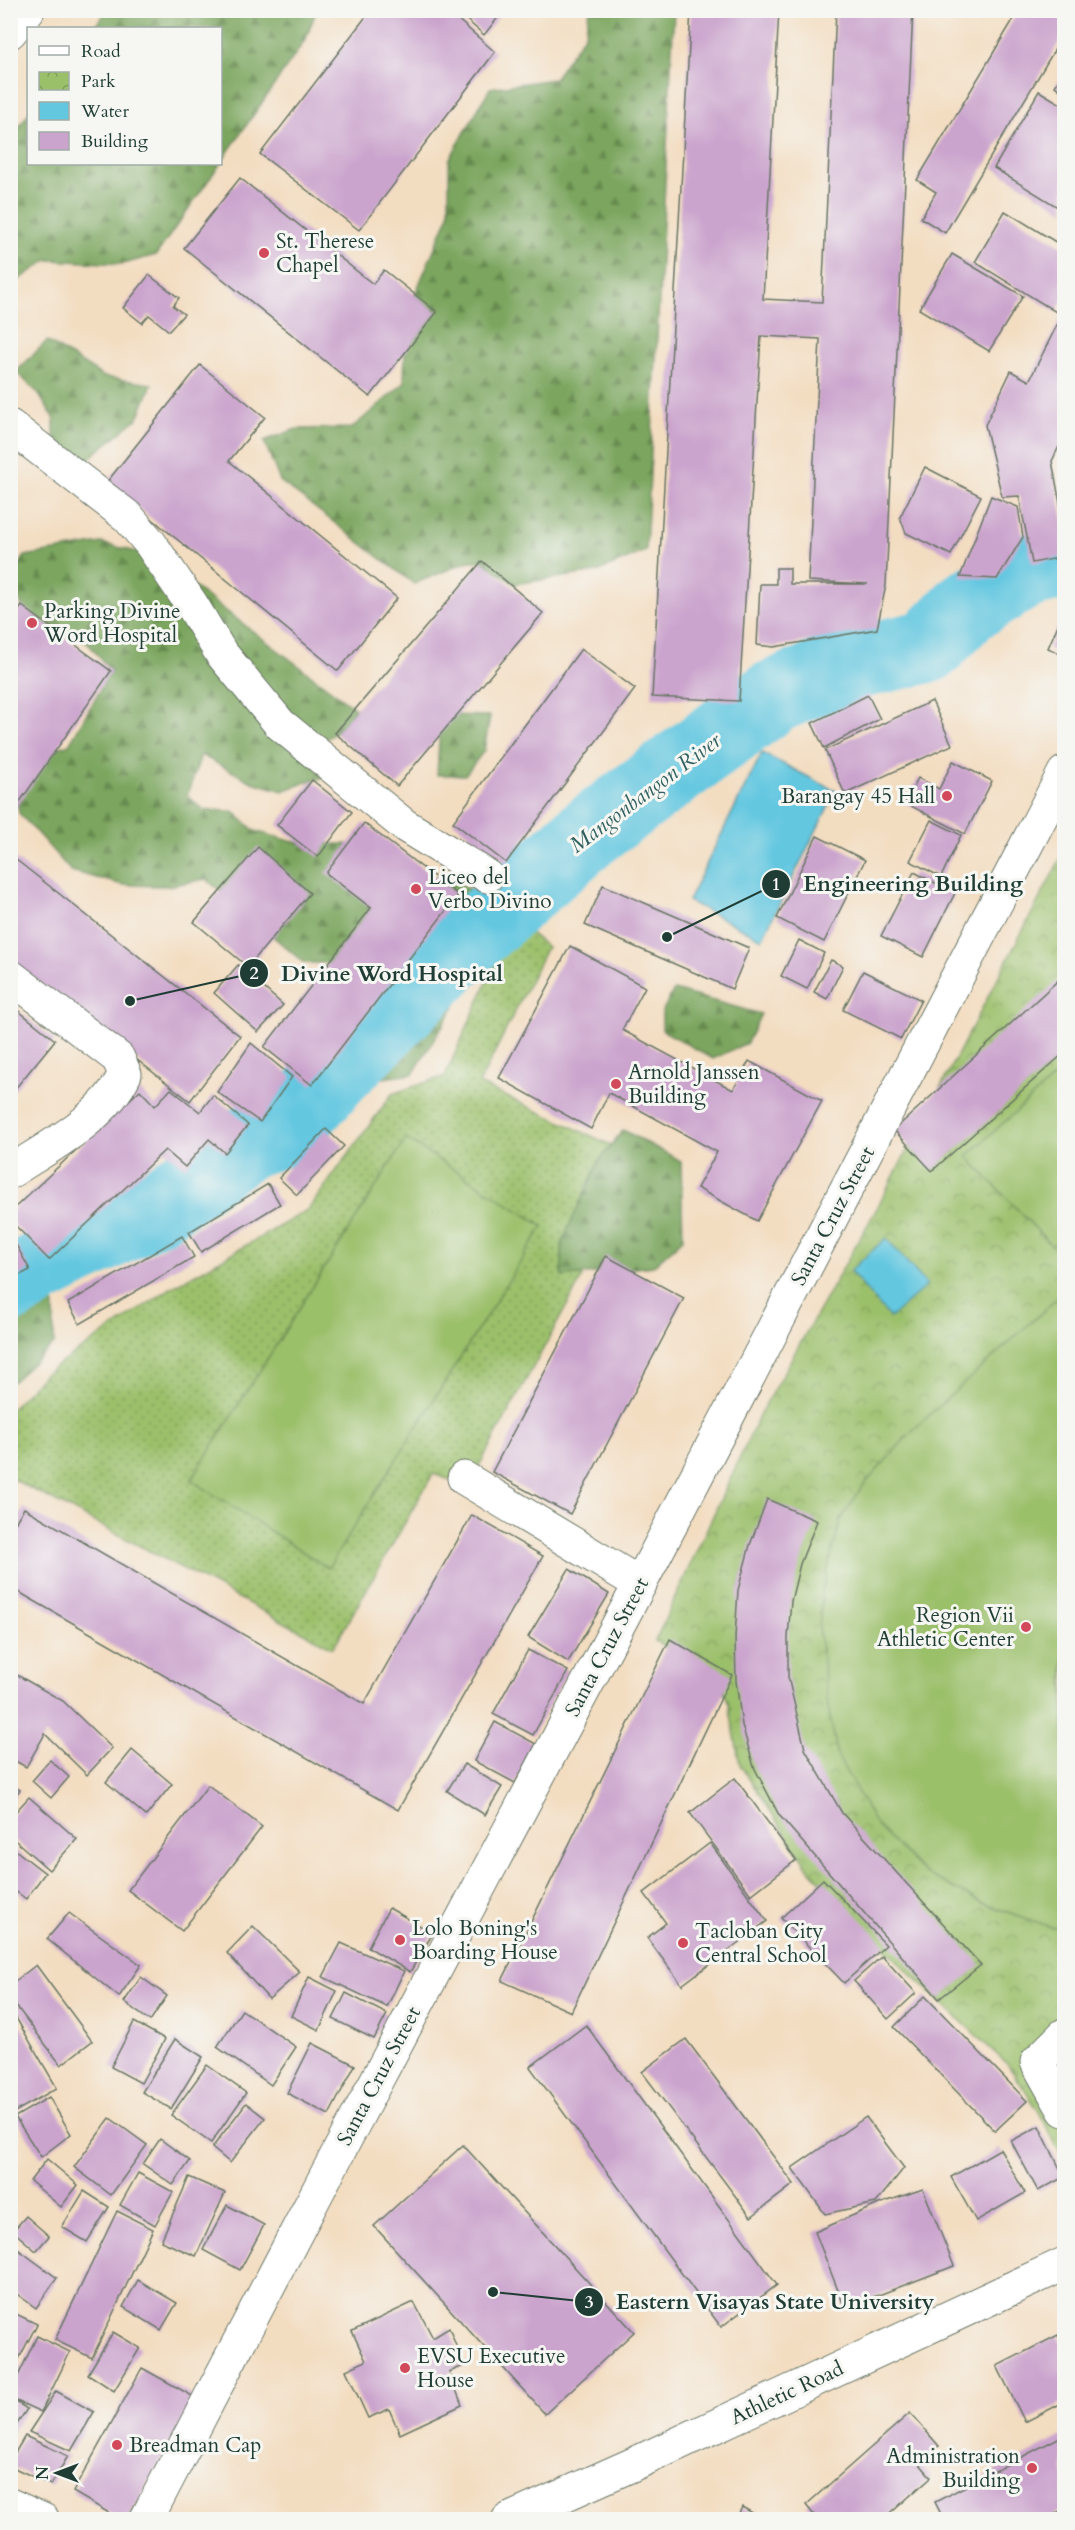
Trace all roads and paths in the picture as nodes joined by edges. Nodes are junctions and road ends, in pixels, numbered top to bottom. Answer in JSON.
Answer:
{"nodes":[{"id":1,"x":28,"y":10,"type":"edge"},
{"id":2,"x":10,"y":32,"type":"edge"},
{"id":3,"x":10,"y":426,"type":"edge"},
{"id":4,"x":1065,"y":773,"type":"edge"},
{"id":5,"x":487,"y":876,"type":"dead end"},
{"id":6,"x":10,"y":976,"type":"edge"},
{"id":7,"x":10,"y":1172,"type":"edge"},
{"id":8,"x":464,"y":1478,"type":"dead end"},
{"id":9,"x":640,"y":1584,"type":"junction"},
{"id":10,"x":1065,"y":2035,"type":"edge"},
{"id":11,"x":1065,"y":2110,"type":"edge"},
{"id":12,"x":1065,"y":2264,"type":"edge"},
{"id":13,"x":10,"y":2505,"type":"edge"},
{"id":14,"x":43,"y":2520,"type":"edge"},
{"id":15,"x":146,"y":2520,"type":"edge"},
{"id":16,"x":508,"y":2520,"type":"edge"}],
"edges":[{"from":1,"to":2,"type":"street"},
{"from":3,"to":5,"type":"street"},
{"from":4,"to":9,"type":"street","name":"Santa Cruz Street"},
{"from":6,"to":7,"type":"street"},
{"from":8,"to":9,"type":"street"},
{"from":9,"to":15,"type":"street","name":"Santa Cruz Street"},
{"from":10,"to":11,"type":"street"},
{"from":12,"to":16,"type":"street","name":"Athletic Road"},
{"from":13,"to":14,"type":"street"}]}
